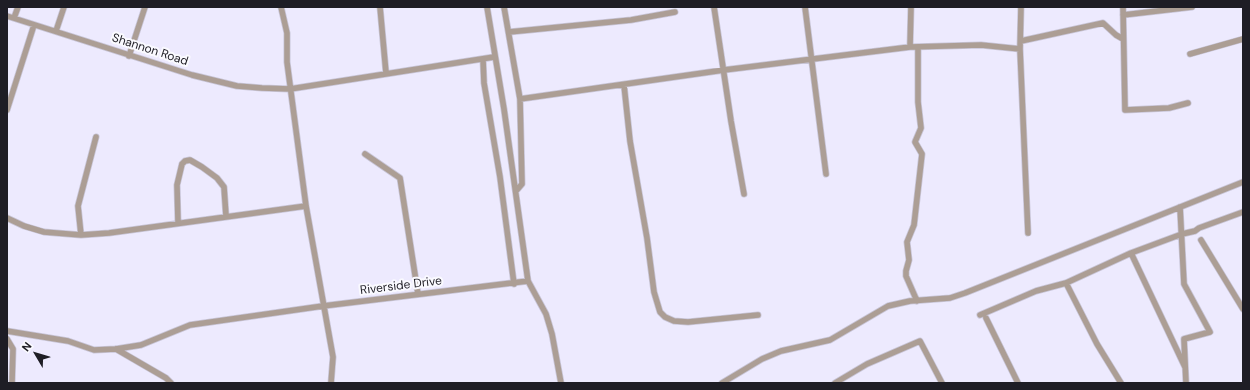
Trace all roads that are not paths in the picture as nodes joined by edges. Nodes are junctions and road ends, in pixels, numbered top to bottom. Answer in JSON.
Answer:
{"nodes":[{"id":1,"x":18,"y":7,"type":"edge"},
{"id":2,"x":64,"y":7,"type":"edge"},
{"id":3,"x":145,"y":7,"type":"edge"},
{"id":4,"x":281,"y":7,"type":"edge"},
{"id":5,"x":380,"y":7,"type":"edge"},
{"id":6,"x":487,"y":7,"type":"edge"},
{"id":7,"x":504,"y":7,"type":"edge"},
{"id":8,"x":714,"y":7,"type":"edge"},
{"id":9,"x":805,"y":7,"type":"edge"},
{"id":10,"x":911,"y":7,"type":"edge"},
{"id":11,"x":1021,"y":7,"type":"edge"},
{"id":12,"x":1123,"y":7,"type":"edge"},
{"id":13,"x":1192,"y":7,"type":"edge"},
{"id":14,"x":675,"y":12,"type":"dead end"},
{"id":15,"x":1123,"y":15,"type":"junction"},
{"id":16,"x":7,"y":16,"type":"edge"},
{"id":17,"x":14,"y":18,"type":"junction"},
{"id":18,"x":34,"y":25,"type":"junction"},
{"id":19,"x":56,"y":31,"type":"junction"},
{"id":20,"x":509,"y":32,"type":"junction"},
{"id":21,"x":1124,"y":39,"type":"junction"},
{"id":22,"x":1243,"y":39,"type":"edge"},
{"id":23,"x":1020,"y":41,"type":"junction"},
{"id":24,"x":918,"y":46,"type":"junction"},
{"id":25,"x":910,"y":47,"type":"junction"},
{"id":26,"x":1020,"y":49,"type":"junction"},
{"id":27,"x":1190,"y":54,"type":"dead end"},
{"id":28,"x":129,"y":56,"type":"junction"},
{"id":29,"x":494,"y":57,"type":"junction"},
{"id":30,"x":483,"y":58,"type":"junction"},
{"id":31,"x":813,"y":60,"type":"junction"},
{"id":32,"x":724,"y":70,"type":"junction"},
{"id":33,"x":386,"y":73,"type":"junction"},
{"id":34,"x":624,"y":85,"type":"junction"},
{"id":35,"x":290,"y":88,"type":"junction"},
{"id":36,"x":520,"y":99,"type":"junction"},
{"id":37,"x":1188,"y":103,"type":"dead end"},
{"id":38,"x":7,"y":110,"type":"edge"},
{"id":39,"x":96,"y":137,"type":"dead end"},
{"id":40,"x":365,"y":154,"type":"dead end"},
{"id":41,"x":826,"y":174,"type":"dead end"},
{"id":42,"x":1243,"y":182,"type":"edge"},
{"id":43,"x":516,"y":191,"type":"junction"},
{"id":44,"x":744,"y":194,"type":"dead end"},
{"id":45,"x":306,"y":206,"type":"junction"},
{"id":46,"x":1180,"y":207,"type":"junction"},
{"id":47,"x":1243,"y":212,"type":"edge"},
{"id":48,"x":226,"y":216,"type":"junction"},
{"id":49,"x":7,"y":218,"type":"edge"},
{"id":50,"x":178,"y":222,"type":"junction"},
{"id":51,"x":1028,"y":233,"type":"dead end"},
{"id":52,"x":1182,"y":234,"type":"junction"},
{"id":53,"x":81,"y":235,"type":"junction"},
{"id":54,"x":1201,"y":240,"type":"dead end"},
{"id":55,"x":1131,"y":253,"type":"junction"},
{"id":56,"x":528,"y":281,"type":"junction"},
{"id":57,"x":1066,"y":283,"type":"junction"},
{"id":58,"x":514,"y":284,"type":"junction"},
{"id":59,"x":418,"y":294,"type":"junction"},
{"id":60,"x":917,"y":301,"type":"junction"},
{"id":61,"x":323,"y":306,"type":"junction"},
{"id":62,"x":1243,"y":308,"type":"edge"},
{"id":63,"x":758,"y":315,"type":"dead end"},
{"id":64,"x":980,"y":315,"type":"dead end"},
{"id":65,"x":986,"y":318,"type":"dead end"},
{"id":66,"x":7,"y":331,"type":"edge"},
{"id":67,"x":7,"y":339,"type":"edge"},
{"id":68,"x":116,"y":349,"type":"junction"},
{"id":69,"x":1186,"y":370,"type":"junction"},
{"id":70,"x":12,"y":383,"type":"edge"},
{"id":71,"x":171,"y":383,"type":"edge"},
{"id":72,"x":332,"y":383,"type":"edge"},
{"id":73,"x":561,"y":383,"type":"edge"},
{"id":74,"x":722,"y":383,"type":"edge"},
{"id":75,"x":835,"y":383,"type":"edge"},
{"id":76,"x":942,"y":383,"type":"edge"},
{"id":77,"x":1018,"y":383,"type":"edge"},
{"id":78,"x":1121,"y":383,"type":"edge"},
{"id":79,"x":1186,"y":383,"type":"edge"}],
"edges":[{"from":1,"to":17,"type":"street"},
{"from":2,"to":19,"type":"street"},
{"from":3,"to":28,"type":"street"},
{"from":4,"to":35,"type":"street"},
{"from":5,"to":33,"type":"street"},
{"from":6,"to":29,"type":"street"},
{"from":7,"to":20,"type":"street"},
{"from":8,"to":32,"type":"street"},
{"from":9,"to":31,"type":"street"},
{"from":10,"to":25,"type":"street"},
{"from":11,"to":23,"type":"street"},
{"from":12,"to":15,"type":"street"},
{"from":13,"to":15,"type":"street"},
{"from":14,"to":20,"type":"street"},
{"from":15,"to":21,"type":"street"},
{"from":16,"to":17,"type":"street","name":"Shannon Road"},
{"from":17,"to":18,"type":"street","name":"Shannon Road"},
{"from":18,"to":19,"type":"street","name":"Shannon Road"},
{"from":18,"to":38,"type":"street"},
{"from":19,"to":28,"type":"street","name":"Shannon Road"},
{"from":20,"to":36,"type":"street"},
{"from":21,"to":23,"type":"street"},
{"from":21,"to":37,"type":"street"},
{"from":22,"to":27,"type":"street"},
{"from":23,"to":26,"type":"street"},
{"from":24,"to":25,"type":"street"},
{"from":24,"to":26,"type":"street"},
{"from":24,"to":60,"type":"street"},
{"from":25,"to":31,"type":"street"},
{"from":26,"to":51,"type":"street"},
{"from":28,"to":35,"type":"street","name":"Shannon Road"},
{"from":29,"to":30,"type":"street","name":"Shannon Road"},
{"from":29,"to":43,"type":"street"},
{"from":30,"to":33,"type":"street","name":"Shannon Road"},
{"from":30,"to":58,"type":"street"},
{"from":31,"to":32,"type":"street"},
{"from":31,"to":41,"type":"street"},
{"from":32,"to":34,"type":"street"},
{"from":32,"to":44,"type":"street"},
{"from":33,"to":35,"type":"street","name":"Shannon Road"},
{"from":34,"to":36,"type":"street"},
{"from":34,"to":63,"type":"street"},
{"from":35,"to":45,"type":"street"},
{"from":36,"to":43,"type":"street"},
{"from":39,"to":53,"type":"street"},
{"from":40,"to":59,"type":"street"},
{"from":42,"to":46,"type":"street"},
{"from":43,"to":56,"type":"street"},
{"from":45,"to":48,"type":"street"},
{"from":45,"to":61,"type":"street"},
{"from":46,"to":52,"type":"street"},
{"from":46,"to":60,"type":"street"},
{"from":47,"to":52,"type":"street"},
{"from":48,"to":50,"type":"street"},
{"from":48,"to":50,"type":"street"},
{"from":49,"to":53,"type":"street"},
{"from":50,"to":53,"type":"street"},
{"from":52,"to":55,"type":"street"},
{"from":52,"to":69,"type":"street"},
{"from":54,"to":62,"type":"street"},
{"from":55,"to":57,"type":"street"},
{"from":55,"to":69,"type":"street"},
{"from":56,"to":58,"type":"street","name":"Riverside Drive"},
{"from":56,"to":73,"type":"street"},
{"from":57,"to":64,"type":"street"},
{"from":57,"to":78,"type":"street"},
{"from":58,"to":59,"type":"street","name":"Riverside Drive"},
{"from":59,"to":61,"type":"street","name":"Riverside Drive"},
{"from":60,"to":74,"type":"street"},
{"from":61,"to":68,"type":"street","name":"Riverside Drive"},
{"from":61,"to":72,"type":"street"},
{"from":65,"to":77,"type":"street"},
{"from":66,"to":68,"type":"street","name":"Riverside Drive"},
{"from":67,"to":70,"type":"street"},
{"from":68,"to":71,"type":"street"},
{"from":69,"to":79,"type":"street"},
{"from":75,"to":76,"type":"street"}]}
